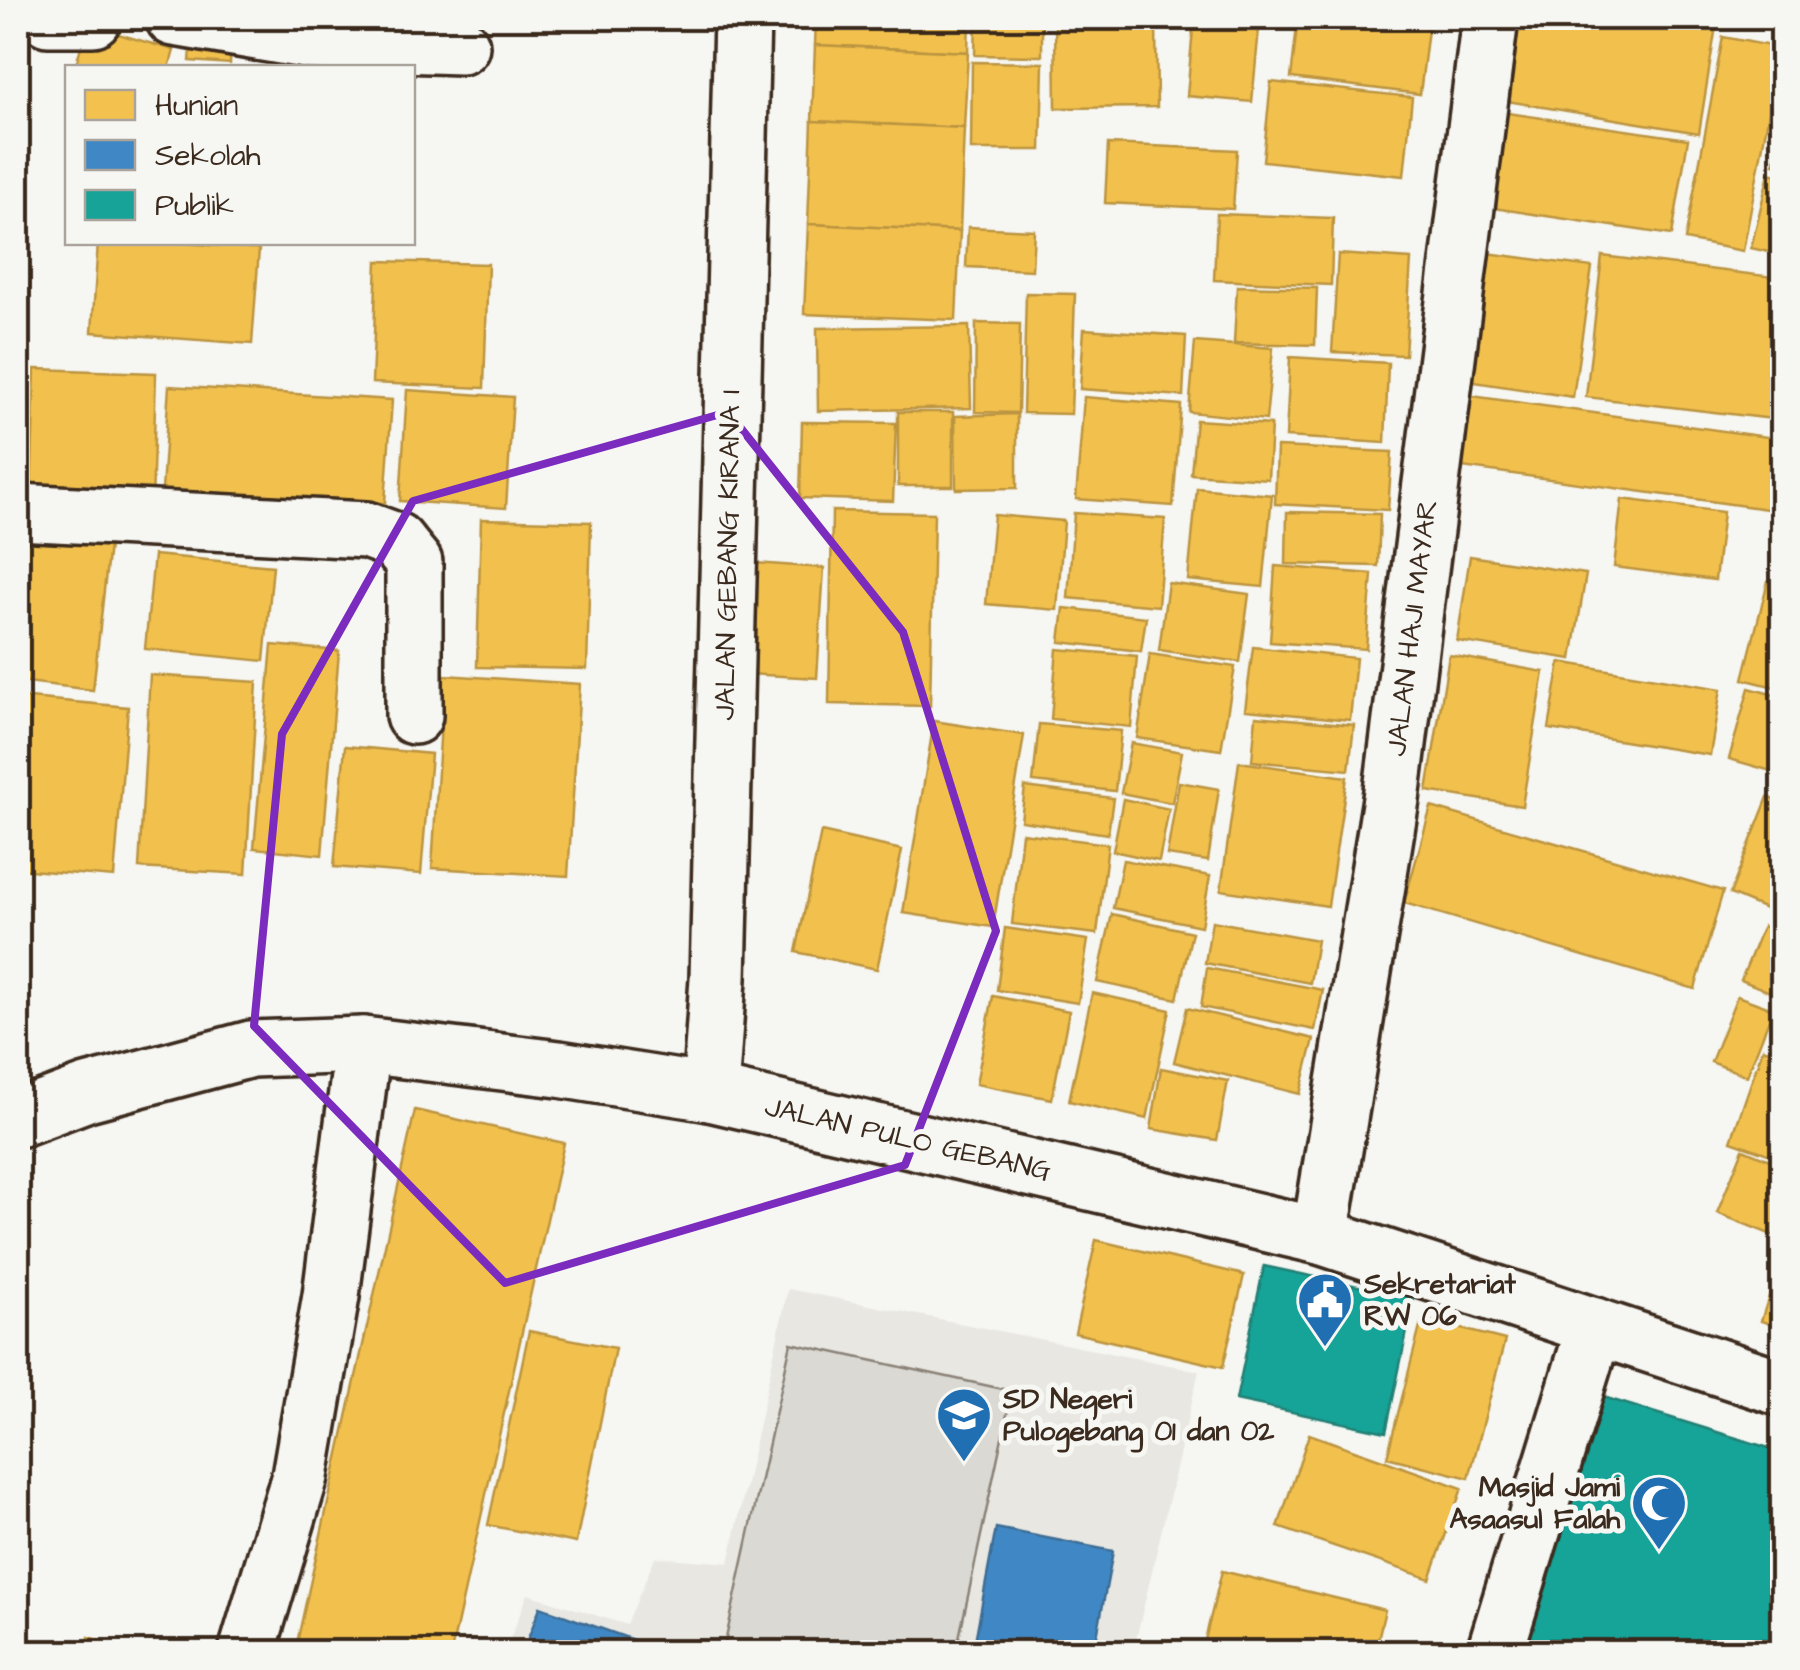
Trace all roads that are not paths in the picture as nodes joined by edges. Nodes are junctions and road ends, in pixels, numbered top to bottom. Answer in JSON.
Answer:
{"nodes":[{"id":1,"x":48,"y":18,"type":"edge"},
{"id":2,"x":92,"y":18,"type":"edge"},
{"id":3,"x":174,"y":18,"type":"edge"},
{"id":4,"x":742,"y":18,"type":"edge"},
{"id":5,"x":1490,"y":18,"type":"edge"},
{"id":6,"x":461,"y":46,"type":"dead end"},
{"id":7,"x":18,"y":512,"type":"edge"},
{"id":8,"x":414,"y":716,"type":"dead end"},
{"id":9,"x":363,"y":1044,"type":"junction"},
{"id":10,"x":710,"y":1093,"type":"junction"},
{"id":11,"x":18,"y":1119,"type":"edge"},
{"id":12,"x":1320,"y":1236,"type":"junction"},
{"id":13,"x":1595,"y":1326,"type":"junction"},
{"id":14,"x":1782,"y":1388,"type":"edge"},
{"id":15,"x":247,"y":1652,"type":"edge"},
{"id":16,"x":1495,"y":1652,"type":"edge"}],
"edges":[{"from":1,"to":2,"type":"street"},
{"from":3,"to":6,"type":"street"},
{"from":4,"to":10,"type":"street","name":"JALAN GEBANG KIRANA I"},
{"from":5,"to":12,"type":"street","name":"JALAN HAJI MAYAR"},
{"from":7,"to":8,"type":"street"},
{"from":9,"to":10,"type":"street","name":"JALAN PULO GEBANG"},
{"from":9,"to":11,"type":"street","name":"JALAN PULO GEBANG"},
{"from":9,"to":15,"type":"street"},
{"from":10,"to":12,"type":"street","name":"JALAN PULO GEBANG"},
{"from":12,"to":13,"type":"street","name":"JALAN PULO GEBANG"},
{"from":13,"to":14,"type":"street","name":"JALAN PULO GEBANG"},
{"from":13,"to":16,"type":"street"}]}
